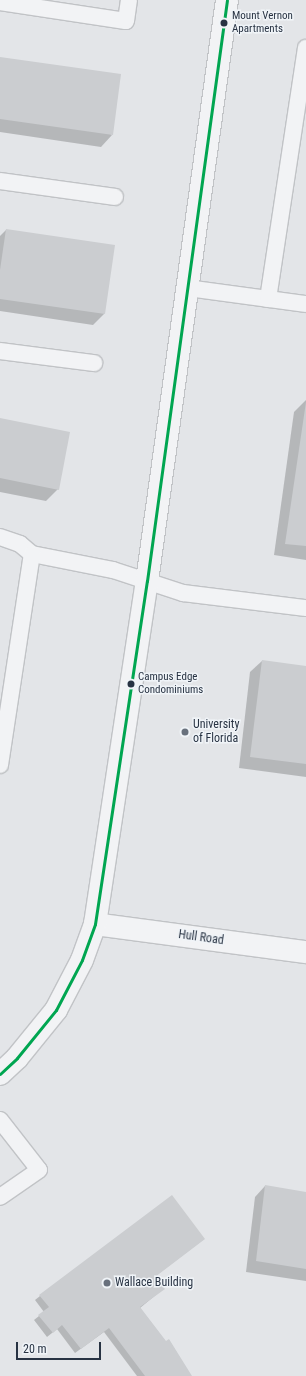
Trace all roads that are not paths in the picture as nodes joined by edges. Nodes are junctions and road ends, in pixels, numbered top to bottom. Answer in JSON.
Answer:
{"nodes":[{"id":1,"x":129,"y":0,"type":"edge"},
{"id":2,"x":227,"y":0,"type":"edge"},
{"id":3,"x":0,"y":2,"type":"edge"},
{"id":4,"x":306,"y":48,"type":"edge"},
{"id":5,"x":0,"y":181,"type":"edge"},
{"id":6,"x":115,"y":197,"type":"dead end"},
{"id":7,"x":187,"y":288,"type":"junction"},
{"id":8,"x":268,"y":299,"type":"junction"},
{"id":9,"x":306,"y":304,"type":"edge"},
{"id":10,"x":0,"y":351,"type":"edge"},
{"id":11,"x":94,"y":363,"type":"dead end"},
{"id":12,"x":0,"y":538,"type":"edge"},
{"id":13,"x":32,"y":554,"type":"junction"},
{"id":14,"x":146,"y":581,"type":"junction"},
{"id":15,"x":306,"y":608,"type":"edge"},
{"id":16,"x":0,"y":765,"type":"edge"},
{"id":17,"x":96,"y":924,"type":"junction"},
{"id":18,"x":306,"y":952,"type":"edge"},
{"id":19,"x":0,"y":1074,"type":"edge"},
{"id":20,"x":0,"y":1120,"type":"edge"},
{"id":21,"x":0,"y":1197,"type":"edge"}],
"edges":[{"from":1,"to":3,"type":"lane"},
{"from":2,"to":7,"type":"street"},
{"from":4,"to":8,"type":"lane"},
{"from":5,"to":6,"type":"lane"},
{"from":7,"to":8,"type":"lane"},
{"from":7,"to":14,"type":"street"},
{"from":8,"to":9,"type":"lane"},
{"from":10,"to":11,"type":"lane"},
{"from":12,"to":13,"type":"lane"},
{"from":13,"to":14,"type":"lane"},
{"from":13,"to":16,"type":"lane"},
{"from":14,"to":15,"type":"lane"},
{"from":14,"to":17,"type":"street"},
{"from":17,"to":18,"type":"street","name":"Hull Road"},
{"from":17,"to":19,"type":"street"},
{"from":20,"to":21,"type":"lane"}]}
